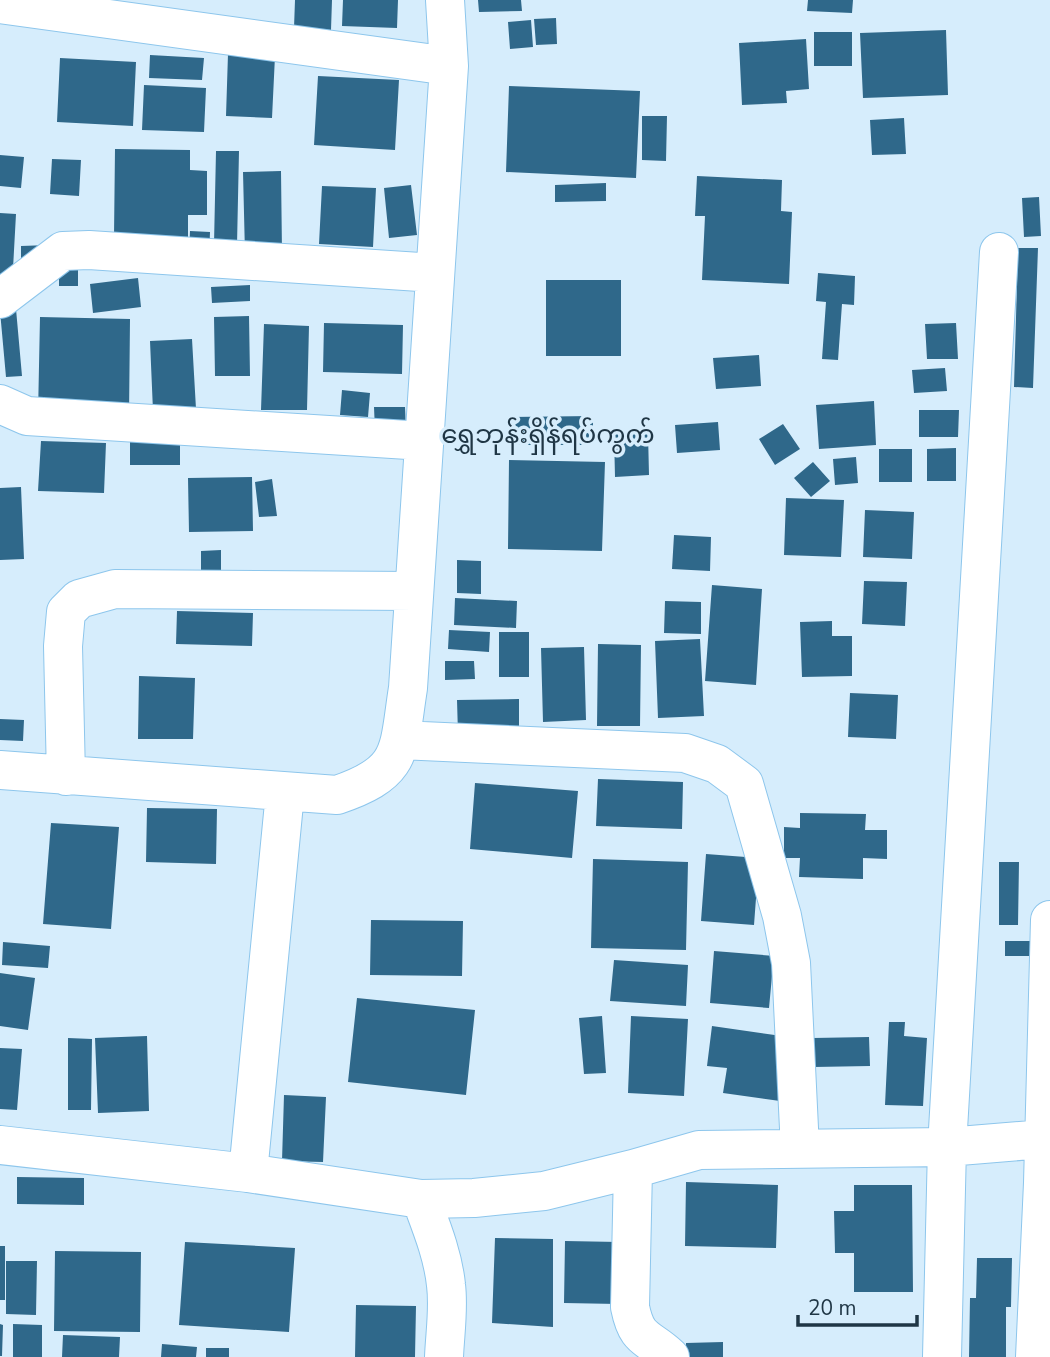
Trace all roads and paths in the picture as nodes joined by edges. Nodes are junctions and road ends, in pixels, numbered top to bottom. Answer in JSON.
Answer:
{"nodes":[{"id":1,"x":445,"y":0,"type":"edge"},
{"id":2,"x":0,"y":4,"type":"edge"},
{"id":3,"x":449,"y":66,"type":"junction"},
{"id":4,"x":999,"y":252,"type":"dead end"},
{"id":5,"x":435,"y":273,"type":"junction"},
{"id":6,"x":0,"y":299,"type":"edge"},
{"id":7,"x":0,"y":404,"type":"edge"},
{"id":8,"x":424,"y":441,"type":"junction"},
{"id":9,"x":414,"y":591,"type":"junction"},
{"id":10,"x":400,"y":740,"type":"junction"},
{"id":11,"x":0,"y":770,"type":"edge"},
{"id":12,"x":66,"y":776,"type":"junction"},
{"id":13,"x":285,"y":793,"type":"junction"},
{"id":14,"x":1050,"y":920,"type":"edge"},
{"id":15,"x":1044,"y":1139,"type":"junction"},
{"id":16,"x":0,"y":1145,"type":"edge"},
{"id":17,"x":947,"y":1147,"type":"junction"},
{"id":18,"x":800,"y":1149,"type":"junction"},
{"id":19,"x":633,"y":1169,"type":"junction"},
{"id":20,"x":248,"y":1173,"type":"junction"},
{"id":21,"x":1046,"y":1183,"type":"edge"},
{"id":22,"x":421,"y":1199,"type":"junction"},
{"id":23,"x":443,"y":1357,"type":"edge"},
{"id":24,"x":670,"y":1357,"type":"edge"},
{"id":25,"x":942,"y":1357,"type":"edge"},
{"id":26,"x":1035,"y":1357,"type":"edge"}],
"edges":[{"from":1,"to":3,"type":"street"},
{"from":2,"to":3,"type":"street"},
{"from":3,"to":5,"type":"street"},
{"from":4,"to":17,"type":"street"},
{"from":5,"to":6,"type":"street"},
{"from":5,"to":8,"type":"street"},
{"from":7,"to":8,"type":"street"},
{"from":8,"to":9,"type":"street"},
{"from":9,"to":10,"type":"street"},
{"from":9,"to":12,"type":"street"},
{"from":10,"to":13,"type":"street"},
{"from":10,"to":18,"type":"street"},
{"from":11,"to":12,"type":"street"},
{"from":12,"to":13,"type":"street"},
{"from":13,"to":20,"type":"street"},
{"from":14,"to":15,"type":"street"},
{"from":15,"to":17,"type":"street"},
{"from":15,"to":21,"type":"street"},
{"from":16,"to":20,"type":"street"},
{"from":17,"to":18,"type":"street"},
{"from":17,"to":25,"type":"street"},
{"from":18,"to":19,"type":"street"},
{"from":19,"to":22,"type":"street"},
{"from":19,"to":24,"type":"street"},
{"from":20,"to":22,"type":"street"},
{"from":21,"to":26,"type":"street"},
{"from":22,"to":23,"type":"street"}]}
